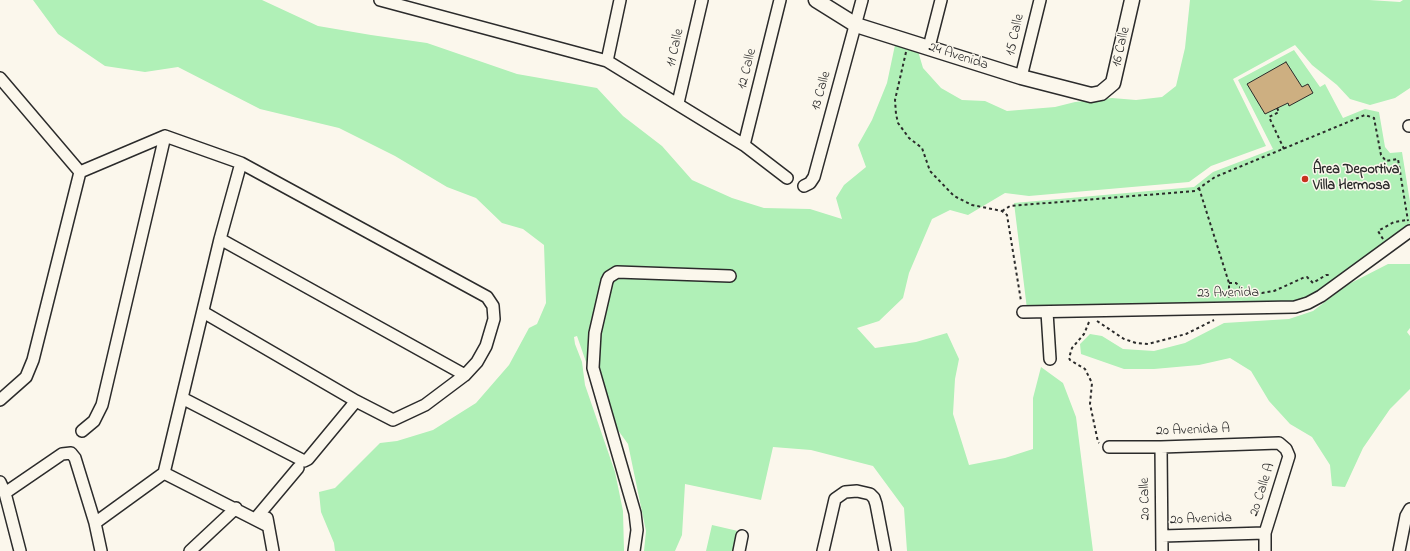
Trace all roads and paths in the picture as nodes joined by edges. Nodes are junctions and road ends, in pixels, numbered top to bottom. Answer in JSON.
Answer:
{"nodes":[{"id":1,"x":380,"y":0,"type":"edge"},
{"id":2,"x":620,"y":0,"type":"edge"},
{"id":3,"x":702,"y":0,"type":"edge"},
{"id":4,"x":780,"y":0,"type":"edge"},
{"id":5,"x":816,"y":0,"type":"edge"},
{"id":6,"x":862,"y":0,"type":"edge"},
{"id":7,"x":941,"y":0,"type":"edge"},
{"id":8,"x":1040,"y":0,"type":"edge"},
{"id":9,"x":1132,"y":0,"type":"edge"},
{"id":10,"x":856,"y":24,"type":"junction"},
{"id":11,"x":908,"y":41,"type":"junction"},
{"id":12,"x":929,"y":47,"type":"junction"},
{"id":13,"x":607,"y":60,"type":"junction"},
{"id":14,"x":1021,"y":77,"type":"junction"},
{"id":15,"x":0,"y":78,"type":"edge"},
{"id":16,"x":1106,"y":90,"type":"joint"},
{"id":17,"x":678,"y":103,"type":"junction"},
{"id":18,"x":1277,"y":108,"type":"dead end"},
{"id":19,"x":165,"y":136,"type":"junction"},
{"id":20,"x":744,"y":145,"type":"junction"},
{"id":21,"x":1284,"y":149,"type":"junction"},
{"id":22,"x":241,"y":162,"type":"junction"},
{"id":23,"x":80,"y":172,"type":"junction"},
{"id":24,"x":787,"y":178,"type":"dead end"},
{"id":25,"x":804,"y":186,"type":"dead end"},
{"id":26,"x":1199,"y":188,"type":"junction"},
{"id":27,"x":1002,"y":211,"type":"junction"},
{"id":28,"x":1410,"y":231,"type":"edge"},
{"id":29,"x":220,"y":240,"type":"junction"},
{"id":30,"x":1377,"y":243,"type":"dead end"},
{"id":31,"x":1336,"y":272,"type":"dead end"},
{"id":32,"x":730,"y":276,"type":"dead end"},
{"id":33,"x":1229,"y":283,"type":"junction"},
{"id":34,"x":1229,"y":309,"type":"junction"},
{"id":35,"x":203,"y":312,"type":"junction"},
{"id":36,"x":1023,"y":312,"type":"joint"},
{"id":37,"x":1047,"y":312,"type":"junction"},
{"id":38,"x":1218,"y":317,"type":"dead end"},
{"id":39,"x":1089,"y":319,"type":"dead end"},
{"id":40,"x":1094,"y":319,"type":"dead end"},
{"id":41,"x":1050,"y":359,"type":"dead end"},
{"id":42,"x":465,"y":375,"type":"junction"},
{"id":43,"x":182,"y":398,"type":"junction"},
{"id":44,"x":0,"y":400,"type":"edge"},
{"id":45,"x":356,"y":401,"type":"junction"},
{"id":46,"x":82,"y":432,"type":"dead end"},
{"id":47,"x":1279,"y":443,"type":"joint"},
{"id":48,"x":1109,"y":447,"type":"joint"},
{"id":49,"x":1161,"y":447,"type":"junction"},
{"id":50,"x":298,"y":468,"type":"dead end"},
{"id":51,"x":164,"y":473,"type":"junction"},
{"id":52,"x":0,"y":482,"type":"edge"},
{"id":53,"x":5,"y":493,"type":"junction"},
{"id":54,"x":265,"y":506,"type":"junction"},
{"id":55,"x":236,"y":508,"type":"junction"},
{"id":56,"x":1410,"y":509,"type":"edge"},
{"id":57,"x":256,"y":518,"type":"junction"},
{"id":58,"x":95,"y":523,"type":"junction"},
{"id":59,"x":268,"y":526,"type":"junction"},
{"id":60,"x":1265,"y":533,"type":"junction"},
{"id":61,"x":742,"y":536,"type":"dead end"},
{"id":62,"x":1162,"y":536,"type":"junction"},
{"id":63,"x":20,"y":551,"type":"edge"},
{"id":64,"x":101,"y":551,"type":"edge"},
{"id":65,"x":190,"y":551,"type":"edge"},
{"id":66,"x":273,"y":551,"type":"edge"},
{"id":67,"x":634,"y":551,"type":"edge"},
{"id":68,"x":739,"y":551,"type":"edge"},
{"id":69,"x":823,"y":551,"type":"edge"},
{"id":70,"x":885,"y":551,"type":"edge"},
{"id":71,"x":1162,"y":551,"type":"edge"},
{"id":72,"x":1265,"y":551,"type":"edge"},
{"id":73,"x":1398,"y":551,"type":"edge"}],
"edges":[{"from":1,"to":13,"type":"street"},
{"from":2,"to":13,"type":"street"},
{"from":3,"to":17,"type":"street","name":"11 Calle"},
{"from":4,"to":20,"type":"street","name":"12 Calle"},
{"from":5,"to":10,"type":"main road","name":"24 Avenida"},
{"from":6,"to":10,"type":"street","name":"13 Calle"},
{"from":7,"to":12,"type":"street"},
{"from":8,"to":14,"type":"street","name":"15 Calle"},
{"from":9,"to":16,"type":"main road","name":"16 Calle"},
{"from":10,"to":11,"type":"main road","name":"24 Avenida"},
{"from":10,"to":25,"type":"street","name":"13 Calle"},
{"from":11,"to":12,"type":"main road","name":"24 Avenida"},
{"from":11,"to":27,"type":"path"},
{"from":12,"to":14,"type":"main road","name":"24 Avenida"},
{"from":13,"to":17,"type":"street"},
{"from":14,"to":16,"type":"main road","name":"24 Avenida"},
{"from":15,"to":23,"type":"street"},
{"from":17,"to":20,"type":"street"},
{"from":18,"to":21,"type":"path"},
{"from":19,"to":22,"type":"street"},
{"from":19,"to":23,"type":"street"},
{"from":19,"to":46,"type":"street"},
{"from":20,"to":24,"type":"street"},
{"from":21,"to":26,"type":"path"},
{"from":21,"to":30,"type":"path"},
{"from":22,"to":29,"type":"street"},
{"from":22,"to":42,"type":"street"},
{"from":23,"to":44,"type":"street"},
{"from":26,"to":27,"type":"path"},
{"from":26,"to":33,"type":"path"},
{"from":27,"to":36,"type":"path"},
{"from":28,"to":34,"type":"street","name":"23 Avenida"},
{"from":29,"to":35,"type":"street"},
{"from":29,"to":42,"type":"street"},
{"from":31,"to":33,"type":"path"},
{"from":32,"to":67,"type":"street"},
{"from":33,"to":34,"type":"path"},
{"from":34,"to":37,"type":"street","name":"23 Avenida"},
{"from":35,"to":43,"type":"street"},
{"from":35,"to":45,"type":"street"},
{"from":36,"to":37,"type":"street","name":"23 Avenida"},
{"from":37,"to":41,"type":"street"},
{"from":38,"to":40,"type":"path"},
{"from":39,"to":48,"type":"path"},
{"from":42,"to":45,"type":"street"},
{"from":43,"to":45,"type":"street"},
{"from":43,"to":51,"type":"street"},
{"from":47,"to":49,"type":"street","name":"20 Avenida A"},
{"from":47,"to":60,"type":"street","name":"20 Calle A"},
{"from":48,"to":49,"type":"street","name":"20 Avenida A"},
{"from":49,"to":62,"type":"street","name":"20 Calle"},
{"from":50,"to":54,"type":"street"},
{"from":51,"to":55,"type":"street"},
{"from":51,"to":58,"type":"street"},
{"from":52,"to":53,"type":"street"},
{"from":53,"to":58,"type":"street"},
{"from":53,"to":63,"type":"street"},
{"from":54,"to":57,"type":"street"},
{"from":54,"to":59,"type":"street"},
{"from":55,"to":57,"type":"street"},
{"from":55,"to":65,"type":"street"},
{"from":56,"to":73,"type":"street"},
{"from":57,"to":59,"type":"street"},
{"from":58,"to":64,"type":"street"},
{"from":59,"to":66,"type":"street"},
{"from":60,"to":62,"type":"street","name":"20 Avenida"},
{"from":60,"to":72,"type":"street","name":"20 Calle A"},
{"from":61,"to":68,"type":"street"},
{"from":62,"to":71,"type":"street","name":"20 Calle"},
{"from":69,"to":70,"type":"street"}]}
